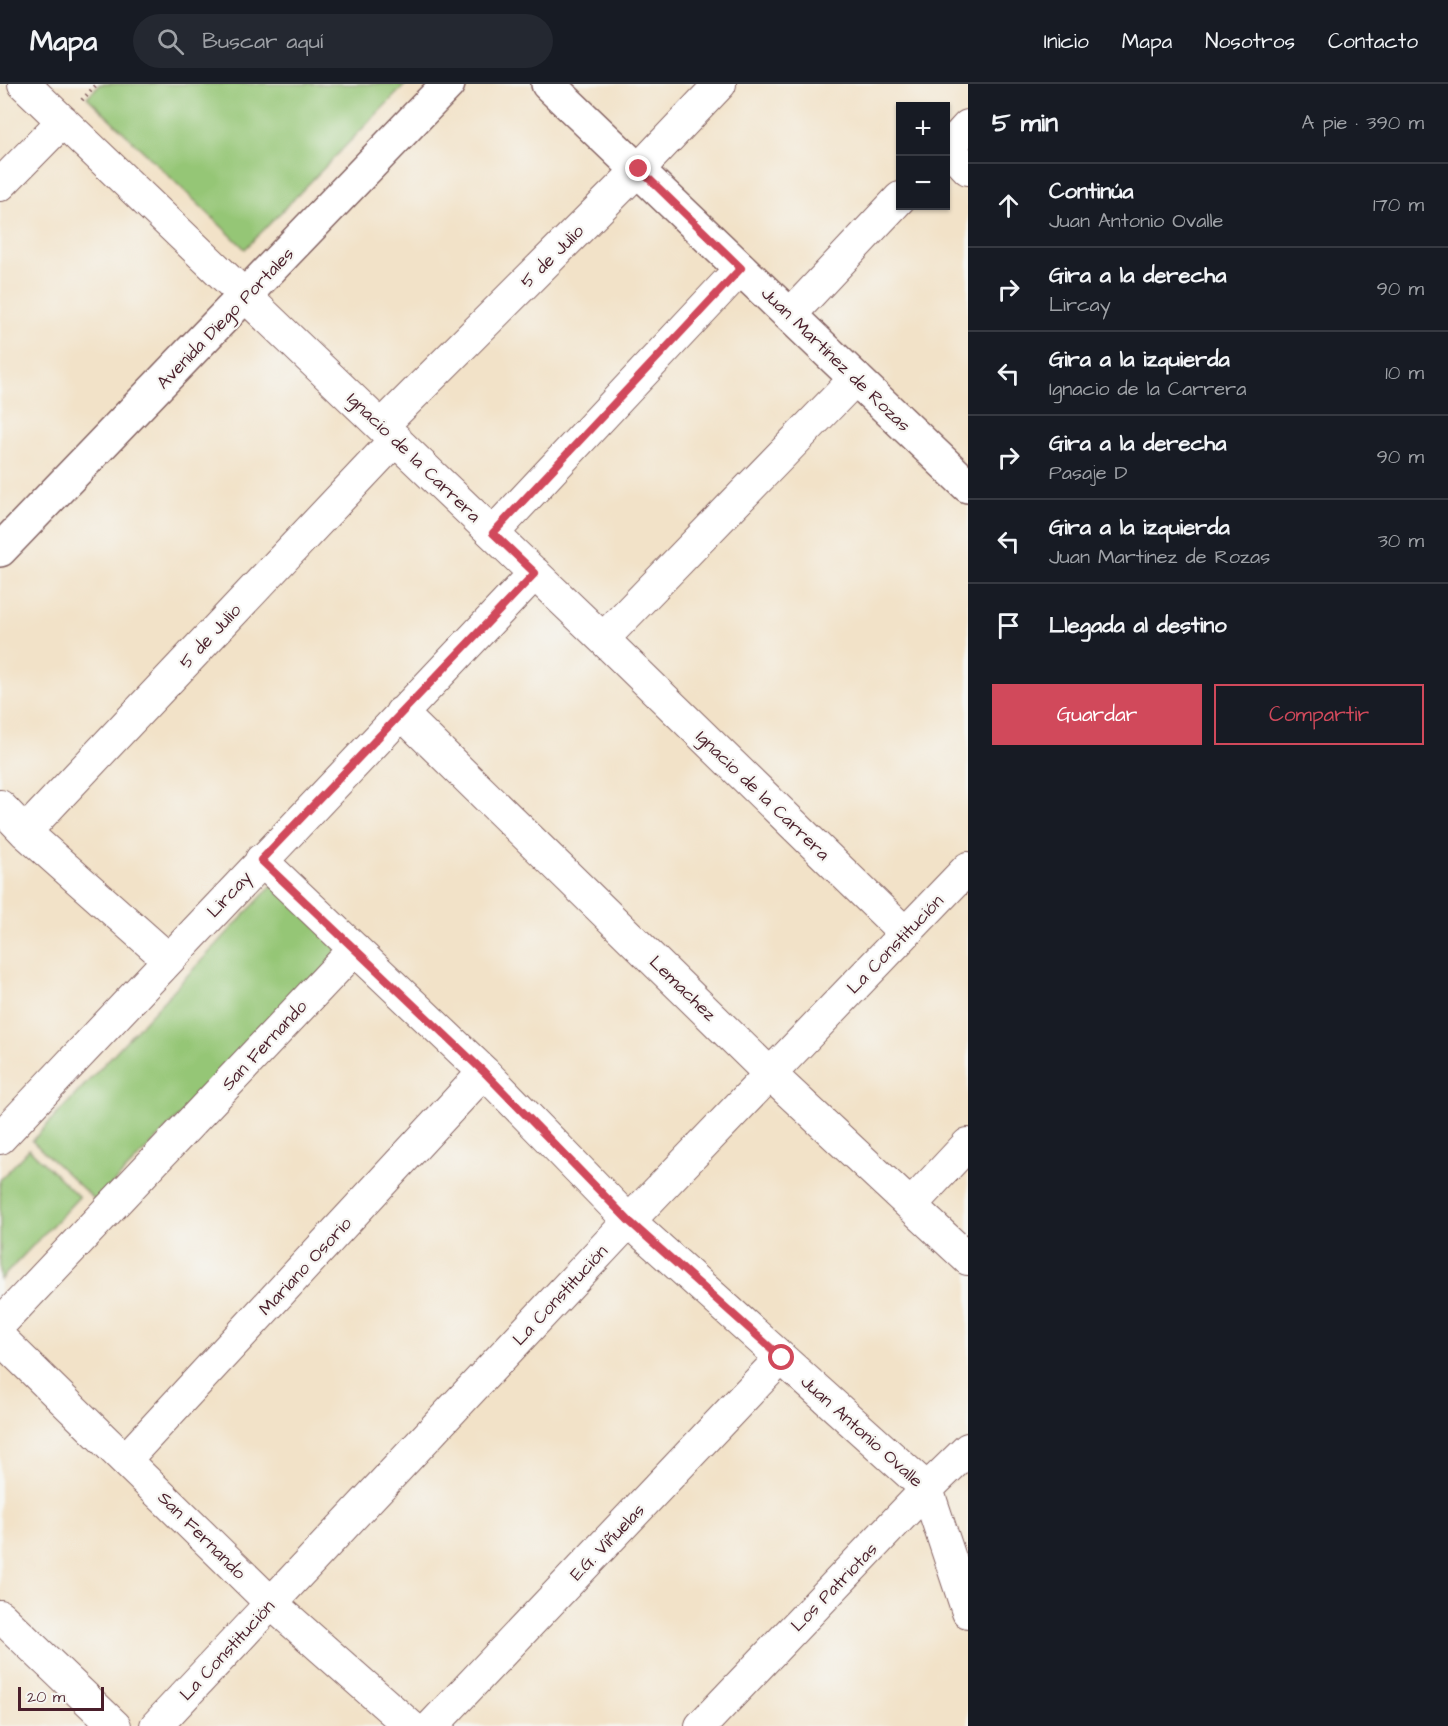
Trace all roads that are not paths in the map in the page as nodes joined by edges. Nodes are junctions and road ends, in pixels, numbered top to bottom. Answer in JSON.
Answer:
{"nodes":[{"id":1,"x":24,"y":84,"type":"edge"},
{"id":2,"x":448,"y":84,"type":"edge"},
{"id":3,"x":548,"y":84,"type":"edge"},
{"id":4,"x":720,"y":84,"type":"edge"},
{"id":5,"x":63,"y":121,"type":"junction"},
{"id":6,"x":639,"y":169,"type":"junction"},
{"id":7,"x":0,"y":185,"type":"edge"},
{"id":8,"x":896,"y":202,"type":"edge"},
{"id":9,"x":741,"y":268,"type":"junction"},
{"id":10,"x":246,"y":296,"type":"junction"},
{"id":11,"x":790,"y":315,"type":"junction"},
{"id":12,"x":856,"y":378,"type":"junction"},
{"id":13,"x":389,"y":433,"type":"junction"},
{"id":14,"x":968,"y":486,"type":"edge"},
{"id":15,"x":493,"y":533,"type":"junction"},
{"id":16,"x":0,"y":550,"type":"edge"},
{"id":17,"x":535,"y":573,"type":"junction"},
{"id":18,"x":603,"y":639,"type":"junction"},
{"id":19,"x":401,"y":712,"type":"junction"},
{"id":20,"x":0,"y":806,"type":"edge"},
{"id":21,"x":25,"y":832,"type":"junction"},
{"id":22,"x":261,"y":860,"type":"junction"},
{"id":23,"x":968,"y":868,"type":"edge"},
{"id":24,"x":905,"y":933,"type":"junction"},
{"id":25,"x":355,"y":949,"type":"junction"},
{"id":26,"x":168,"y":959,"type":"junction"},
{"id":27,"x":484,"y":1072,"type":"junction"},
{"id":28,"x":771,"y":1075,"type":"junction"},
{"id":29,"x":0,"y":1138,"type":"edge"},
{"id":30,"x":968,"y":1144,"type":"edge"},
{"id":31,"x":911,"y":1205,"type":"junction"},
{"id":32,"x":629,"y":1221,"type":"junction"},
{"id":33,"x":968,"y":1259,"type":"edge"},
{"id":34,"x":0,"y":1323,"type":"edge"},
{"id":35,"x":0,"y":1338,"type":"edge"},
{"id":36,"x":782,"y":1358,"type":"junction"},
{"id":37,"x":968,"y":1449,"type":"edge"},
{"id":38,"x":126,"y":1460,"type":"junction"},
{"id":39,"x":927,"y":1489,"type":"junction"},
{"id":40,"x":271,"y":1604,"type":"junction"},
{"id":41,"x":968,"y":1611,"type":"edge"},
{"id":42,"x":0,"y":1616,"type":"edge"},
{"id":43,"x":115,"y":1726,"type":"edge"},
{"id":44,"x":156,"y":1726,"type":"edge"},
{"id":45,"x":410,"y":1726,"type":"edge"},
{"id":46,"x":432,"y":1726,"type":"edge"},
{"id":47,"x":701,"y":1726,"type":"edge"}],
"edges":[{"from":1,"to":5,"type":"street","name":"Ignacio de la Carrera"},
{"from":2,"to":10,"type":"street","name":"Avenida Diego Portales"},
{"from":3,"to":6,"type":"street","name":"Juan Martínez de Rozas"},
{"from":4,"to":6,"type":"street","name":"5 de Julio"},
{"from":5,"to":7,"type":"street"},
{"from":5,"to":10,"type":"street","name":"Ignacio de la Carrera"},
{"from":6,"to":9,"type":"street","name":"Juan Martínez de Rozas"},
{"from":6,"to":13,"type":"street","name":"5 de Julio"},
{"from":8,"to":11,"type":"street"},
{"from":9,"to":11,"type":"street","name":"Juan Martínez de Rozas"},
{"from":9,"to":15,"type":"street"},
{"from":10,"to":13,"type":"street","name":"Ignacio de la Carrera"},
{"from":10,"to":16,"type":"street","name":"Avenida Diego Portales"},
{"from":11,"to":12,"type":"street","name":"Juan Martínez de Rozas"},
{"from":12,"to":14,"type":"street","name":"Juan Martínez de Rozas"},
{"from":12,"to":18,"type":"street"},
{"from":13,"to":15,"type":"street","name":"Ignacio de la Carrera"},
{"from":13,"to":21,"type":"street","name":"5 de Julio"},
{"from":15,"to":17,"type":"street","name":"Ignacio de la Carrera"},
{"from":17,"to":18,"type":"street","name":"Ignacio de la Carrera"},
{"from":17,"to":19,"type":"street","name":"Lircay"},
{"from":18,"to":24,"type":"street","name":"Ignacio de la Carrera"},
{"from":19,"to":22,"type":"street","name":"Lircay"},
{"from":19,"to":28,"type":"street","name":"Lemachez"},
{"from":20,"to":21,"type":"street"},
{"from":21,"to":26,"type":"street"},
{"from":22,"to":25,"type":"street","name":"Juan Antonio Ovalle"},
{"from":22,"to":26,"type":"street","name":"Lircay"},
{"from":23,"to":24,"type":"street","name":"La Constitución"},
{"from":24,"to":28,"type":"street","name":"La Constitución"},
{"from":25,"to":27,"type":"street","name":"Juan Antonio Ovalle"},
{"from":25,"to":34,"type":"street","name":"San Fernando"},
{"from":26,"to":29,"type":"street","name":"Lircay"},
{"from":27,"to":32,"type":"street","name":"Juan Antonio Ovalle"},
{"from":27,"to":38,"type":"street","name":"Mariano Osorio"},
{"from":28,"to":31,"type":"street","name":"Lemachez"},
{"from":28,"to":32,"type":"street","name":"La Constitución"},
{"from":30,"to":31,"type":"street"},
{"from":31,"to":33,"type":"street","name":"Lemachez"},
{"from":32,"to":36,"type":"street","name":"Juan Antonio Ovalle"},
{"from":32,"to":40,"type":"street","name":"La Constitución"},
{"from":35,"to":38,"type":"street","name":"San Fernando"},
{"from":36,"to":39,"type":"street","name":"Juan Antonio Ovalle"},
{"from":36,"to":46,"type":"street","name":"E.G. Viñuelas"},
{"from":37,"to":39,"type":"street","name":"Los Patriotas"},
{"from":38,"to":40,"type":"street","name":"San Fernando"},
{"from":39,"to":41,"type":"street","name":"Juan Antonio Ovalle"},
{"from":39,"to":47,"type":"street","name":"Los Patriotas"},
{"from":40,"to":44,"type":"street","name":"La Constitución"},
{"from":40,"to":45,"type":"street","name":"San Fernando"},
{"from":42,"to":43,"type":"street"}]}
